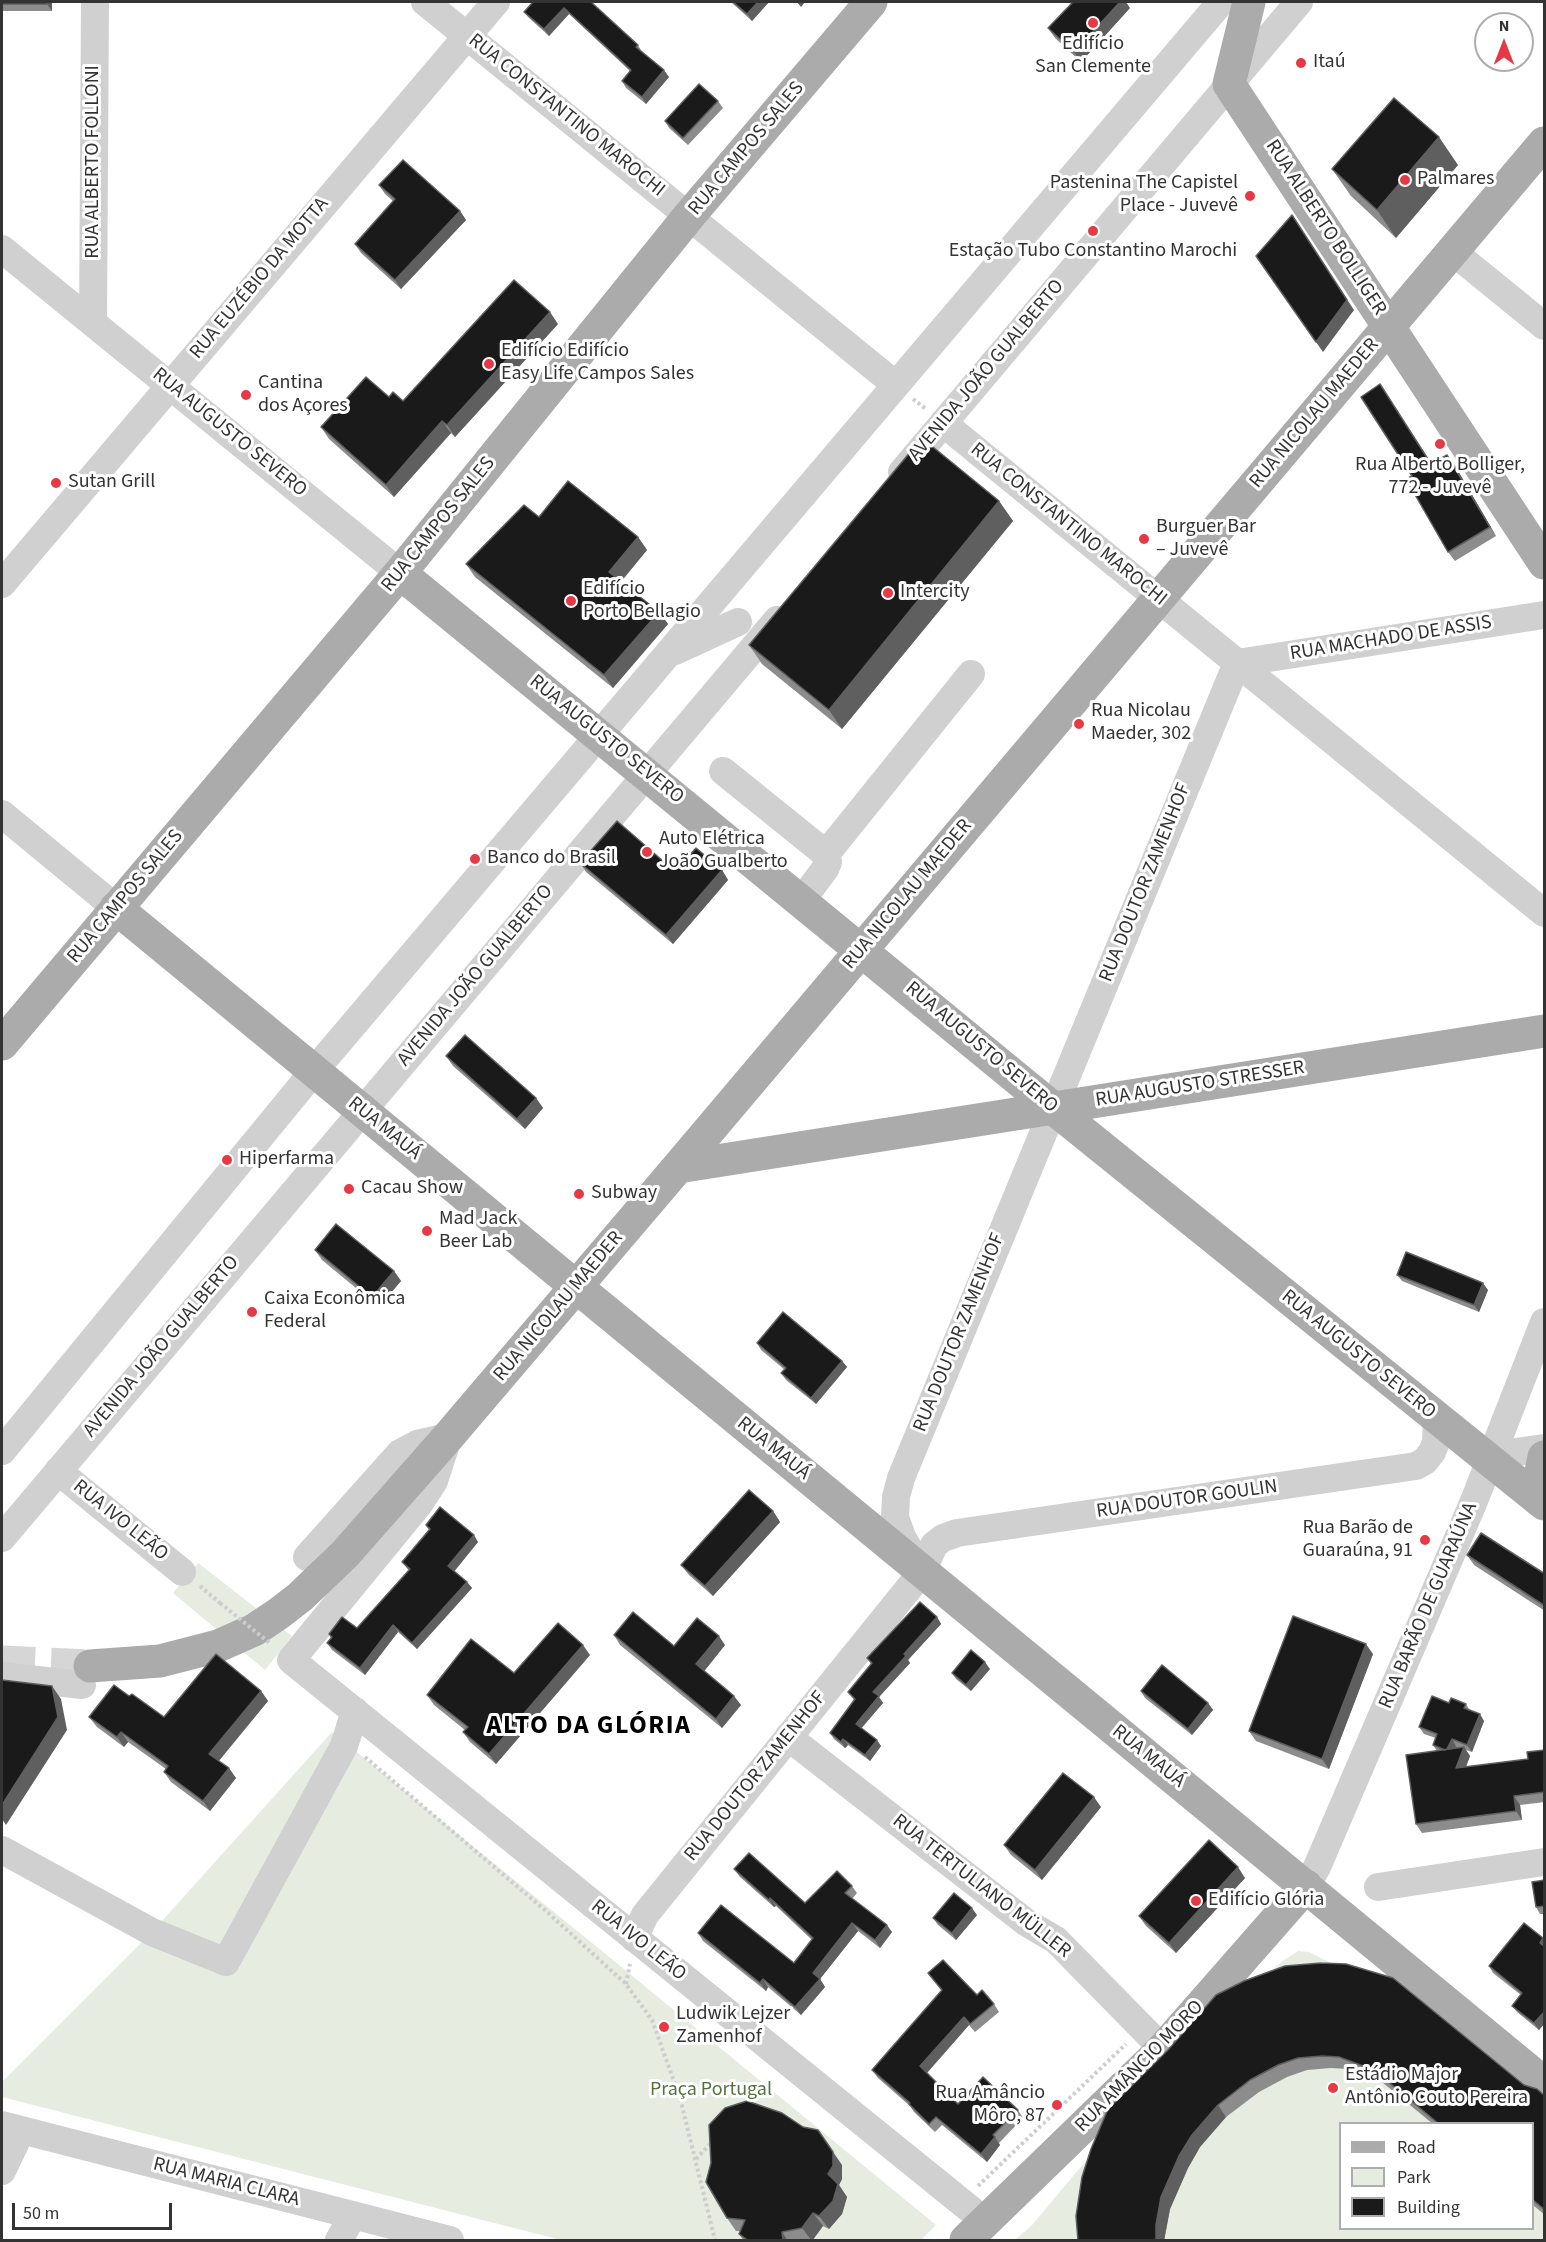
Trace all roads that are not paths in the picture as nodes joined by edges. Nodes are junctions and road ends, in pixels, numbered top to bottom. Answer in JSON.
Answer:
{"nodes":[{"id":1,"x":95,"y":2,"type":"edge"},
{"id":2,"x":425,"y":2,"type":"edge"},
{"id":3,"x":496,"y":2,"type":"edge"},
{"id":4,"x":871,"y":2,"type":"edge"},
{"id":5,"x":1221,"y":2,"type":"edge"},
{"id":6,"x":1249,"y":2,"type":"edge"},
{"id":7,"x":1299,"y":2,"type":"edge"},
{"id":8,"x":467,"y":36,"type":"junction"},
{"id":9,"x":1229,"y":84,"type":"junction"},
{"id":10,"x":1545,"y":143,"type":"edge"},
{"id":11,"x":689,"y":216,"type":"junction"},
{"id":12,"x":2,"y":249,"type":"edge"},
{"id":13,"x":1452,"y":252,"type":"junction"},
{"id":14,"x":93,"y":323,"type":"junction"},
{"id":15,"x":1545,"y":326,"type":"edge"},
{"id":16,"x":1390,"y":327,"type":"junction"},
{"id":17,"x":169,"y":385,"type":"junction"},
{"id":18,"x":896,"y":385,"type":"junction"},
{"id":19,"x":943,"y":423,"type":"junction"},
{"id":20,"x":882,"y":495,"type":"edge"},
{"id":21,"x":1545,"y":563,"type":"edge"},
{"id":22,"x":400,"y":573,"type":"junction"},
{"id":23,"x":2,"y":584,"type":"edge"},
{"id":24,"x":1158,"y":598,"type":"junction"},
{"id":25,"x":791,"y":603,"type":"edge"},
{"id":26,"x":1545,"y":615,"type":"edge"},
{"id":27,"x":738,"y":622,"type":"dead end"},
{"id":28,"x":668,"y":654,"type":"junction"},
{"id":29,"x":1237,"y":663,"type":"junction"},
{"id":30,"x":971,"y":674,"type":"dead end"},
{"id":31,"x":599,"y":735,"type":"junction"},
{"id":32,"x":723,"y":771,"type":"dead end"},
{"id":33,"x":647,"y":774,"type":"junction"},
{"id":34,"x":2,"y":814,"type":"edge"},
{"id":35,"x":826,"y":854,"type":"junction"},
{"id":36,"x":802,"y":900,"type":"junction"},
{"id":37,"x":116,"y":908,"type":"junction"},
{"id":38,"x":1545,"y":913,"type":"edge"},
{"id":39,"x":862,"y":949,"type":"junction"},
{"id":40,"x":1545,"y":1030,"type":"edge"},
{"id":41,"x":2,"y":1044,"type":"edge"},
{"id":42,"x":314,"y":1071,"type":"junction"},
{"id":43,"x":1053,"y":1108,"type":"junction"},
{"id":44,"x":362,"y":1111,"type":"junction"},
{"id":45,"x":678,"y":1167,"type":"junction"},
{"id":46,"x":576,"y":1286,"type":"junction"},
{"id":47,"x":1545,"y":1322,"type":"edge"},
{"id":48,"x":1437,"y":1419,"type":"junction"},
{"id":49,"x":448,"y":1437,"type":"junction"},
{"id":50,"x":6,"y":1438,"type":"edge"},
{"id":51,"x":1545,"y":1448,"type":"edge"},
{"id":52,"x":1545,"y":1456,"type":"edge"},
{"id":53,"x":1490,"y":1461,"type":"junction"},
{"id":54,"x":58,"y":1471,"type":"junction"},
{"id":55,"x":1543,"y":1503,"type":"edge"},
{"id":56,"x":2,"y":1538,"type":"edge"},
{"id":57,"x":307,"y":1557,"type":"dead end"},
{"id":58,"x":182,"y":1572,"type":"dead end"},
{"id":59,"x":922,"y":1572,"type":"junction"},
{"id":60,"x":272,"y":1644,"type":"junction"},
{"id":61,"x":86,"y":1675,"type":"joint"},
{"id":62,"x":2,"y":1676,"type":"edge"},
{"id":63,"x":355,"y":1712,"type":"junction"},
{"id":64,"x":788,"y":1737,"type":"junction"},
{"id":65,"x":2,"y":1850,"type":"edge"},
{"id":66,"x":1545,"y":1862,"type":"edge"},
{"id":67,"x":1306,"y":1886,"type":"junction"},
{"id":68,"x":1378,"y":1887,"type":"dead end"},
{"id":69,"x":634,"y":1938,"type":"junction"},
{"id":70,"x":1153,"y":2038,"type":"junction"},
{"id":71,"x":1545,"y":2083,"type":"edge"},
{"id":72,"x":11,"y":2128,"type":"edge"},
{"id":73,"x":2,"y":2170,"type":"edge"},
{"id":74,"x":353,"y":2216,"type":"junction"},
{"id":75,"x":971,"y":2221,"type":"edge"},
{"id":76,"x":339,"y":2241,"type":"edge"},
{"id":77,"x":450,"y":2241,"type":"edge"}],
"edges":[{"from":1,"to":14,"type":"street","name":"RUA ALBERTO FOLLONI"},
{"from":2,"to":8,"type":"street","name":"RUA CONSTANTINO MAROCHI"},
{"from":3,"to":8,"type":"street","name":"RUA EUZÉBIO DA MOTTA"},
{"from":4,"to":11,"type":"main road","name":"RUA CAMPOS SALES"},
{"from":5,"to":18,"type":"street"},
{"from":6,"to":9,"type":"main road"},
{"from":7,"to":9,"type":"street","name":"AVENIDA JOÃO GUALBERTO"},
{"from":8,"to":11,"type":"street","name":"RUA CONSTANTINO MAROCHI"},
{"from":8,"to":17,"type":"street","name":"RUA EUZÉBIO DA MOTTA"},
{"from":9,"to":16,"type":"main road","name":"RUA ALBERTO BOLLIGER"},
{"from":9,"to":19,"type":"street","name":"AVENIDA JOÃO GUALBERTO"},
{"from":10,"to":13,"type":"main road","name":"RUA NICOLAU MAEDER"},
{"from":11,"to":18,"type":"street","name":"RUA CONSTANTINO MAROCHI"},
{"from":11,"to":22,"type":"main road","name":"RUA CAMPOS SALES"},
{"from":12,"to":14,"type":"street","name":"RUA AUGUSTO SEVERO"},
{"from":13,"to":15,"type":"street"},
{"from":13,"to":16,"type":"main road","name":"RUA NICOLAU MAEDER"},
{"from":14,"to":17,"type":"street","name":"RUA AUGUSTO SEVERO"},
{"from":16,"to":21,"type":"main road","name":"RUA ALBERTO BOLLIGER"},
{"from":16,"to":24,"type":"main road","name":"RUA NICOLAU MAEDER"},
{"from":17,"to":22,"type":"street","name":"RUA AUGUSTO SEVERO"},
{"from":17,"to":23,"type":"street","name":"RUA EUZÉBIO DA MOTTA"},
{"from":18,"to":28,"type":"street"},
{"from":19,"to":20,"type":"street","name":"AVENIDA JOÃO GUALBERTO"},
{"from":19,"to":24,"type":"street","name":"RUA CONSTANTINO MAROCHI"},
{"from":22,"to":31,"type":"main road","name":"RUA AUGUSTO SEVERO"},
{"from":22,"to":37,"type":"main road","name":"RUA CAMPOS SALES"},
{"from":24,"to":29,"type":"street","name":"RUA CONSTANTINO MAROCHI"},
{"from":24,"to":39,"type":"main road","name":"RUA NICOLAU MAEDER"},
{"from":25,"to":33,"type":"street","name":"AVENIDA JOÃO GUALBERTO"},
{"from":26,"to":29,"type":"street","name":"RUA MACHADO DE ASSIS"},
{"from":27,"to":28,"type":"street"},
{"from":28,"to":31,"type":"street"},
{"from":29,"to":38,"type":"street","name":"RUA CONSTANTINO MAROCHI"},
{"from":29,"to":43,"type":"street","name":"RUA DOUTOR ZAMENHOF"},
{"from":30,"to":35,"type":"street"},
{"from":31,"to":33,"type":"main road","name":"RUA AUGUSTO SEVERO"},
{"from":31,"to":42,"type":"street"},
{"from":32,"to":35,"type":"street"},
{"from":33,"to":36,"type":"main road","name":"RUA AUGUSTO SEVERO"},
{"from":33,"to":44,"type":"street","name":"AVENIDA JOÃO GUALBERTO"},
{"from":34,"to":37,"type":"street","name":"RUA MAUÁ"},
{"from":35,"to":36,"type":"street"},
{"from":36,"to":39,"type":"main road","name":"RUA AUGUSTO SEVERO"},
{"from":37,"to":41,"type":"main road","name":"RUA CAMPOS SALES"},
{"from":37,"to":42,"type":"main road","name":"RUA MAUÁ"},
{"from":39,"to":43,"type":"main road","name":"RUA AUGUSTO SEVERO"},
{"from":39,"to":45,"type":"main road","name":"RUA NICOLAU MAEDER"},
{"from":40,"to":43,"type":"main road","name":"RUA AUGUSTO STRESSER"},
{"from":42,"to":44,"type":"main road","name":"RUA MAUÁ"},
{"from":42,"to":50,"type":"street"},
{"from":43,"to":45,"type":"main road","name":"RUA AUGUSTO STRESSER"},
{"from":43,"to":48,"type":"main road","name":"RUA AUGUSTO SEVERO"},
{"from":43,"to":59,"type":"street","name":"RUA DOUTOR ZAMENHOF"},
{"from":44,"to":46,"type":"main road","name":"RUA MAUÁ"},
{"from":44,"to":54,"type":"street","name":"AVENIDA JOÃO GUALBERTO"},
{"from":45,"to":46,"type":"main road","name":"RUA NICOLAU MAEDER"},
{"from":46,"to":49,"type":"main road","name":"RUA NICOLAU MAEDER"},
{"from":46,"to":59,"type":"main road","name":"RUA MAUÁ"},
{"from":47,"to":53,"type":"street","name":"RUA BARÃO DE GUARAÚNA"},
{"from":48,"to":53,"type":"main road","name":"RUA AUGUSTO SEVERO"},
{"from":48,"to":59,"type":"street","name":"RUA DOUTOR GOULIN"},
{"from":49,"to":57,"type":"street"},
{"from":49,"to":60,"type":"main road","name":"RUA NICOLAU MAEDER"},
{"from":49,"to":60,"type":"street"},
{"from":51,"to":53,"type":"street"},
{"from":52,"to":55,"type":"main road"},
{"from":53,"to":55,"type":"main road","name":"RUA AUGUSTO SEVERO"},
{"from":53,"to":67,"type":"street","name":"RUA BARÃO DE GUARAÚNA"},
{"from":54,"to":56,"type":"street","name":"AVENIDA JOÃO GUALBERTO"},
{"from":54,"to":58,"type":"street","name":"RUA IVO LEÃO"},
{"from":59,"to":64,"type":"street","name":"RUA DOUTOR ZAMENHOF"},
{"from":59,"to":67,"type":"main road","name":"RUA MAUÁ"},
{"from":60,"to":61,"type":"main road","name":"RUA NICOLAU MAEDER"},
{"from":60,"to":63,"type":"street","name":"RUA IVO LEÃO"},
{"from":61,"to":62,"type":"street"},
{"from":63,"to":65,"type":"street"},
{"from":63,"to":69,"type":"street","name":"RUA IVO LEÃO"},
{"from":64,"to":69,"type":"street","name":"RUA DOUTOR ZAMENHOF"},
{"from":64,"to":70,"type":"street","name":"RUA TERTULIANO MÜLLER"},
{"from":66,"to":68,"type":"street"},
{"from":67,"to":70,"type":"main road","name":"RUA AMÂNCIO MORO"},
{"from":67,"to":71,"type":"main road","name":"RUA MAUÁ"},
{"from":69,"to":75,"type":"street","name":"RUA IVO LEÃO"},
{"from":70,"to":75,"type":"main road","name":"RUA AMÂNCIO MORO"},
{"from":72,"to":73,"type":"street"},
{"from":72,"to":74,"type":"street","name":"RUA MARIA CLARA"},
{"from":74,"to":76,"type":"street"},
{"from":74,"to":77,"type":"street","name":"RUA MARIA CLARA"}]}
